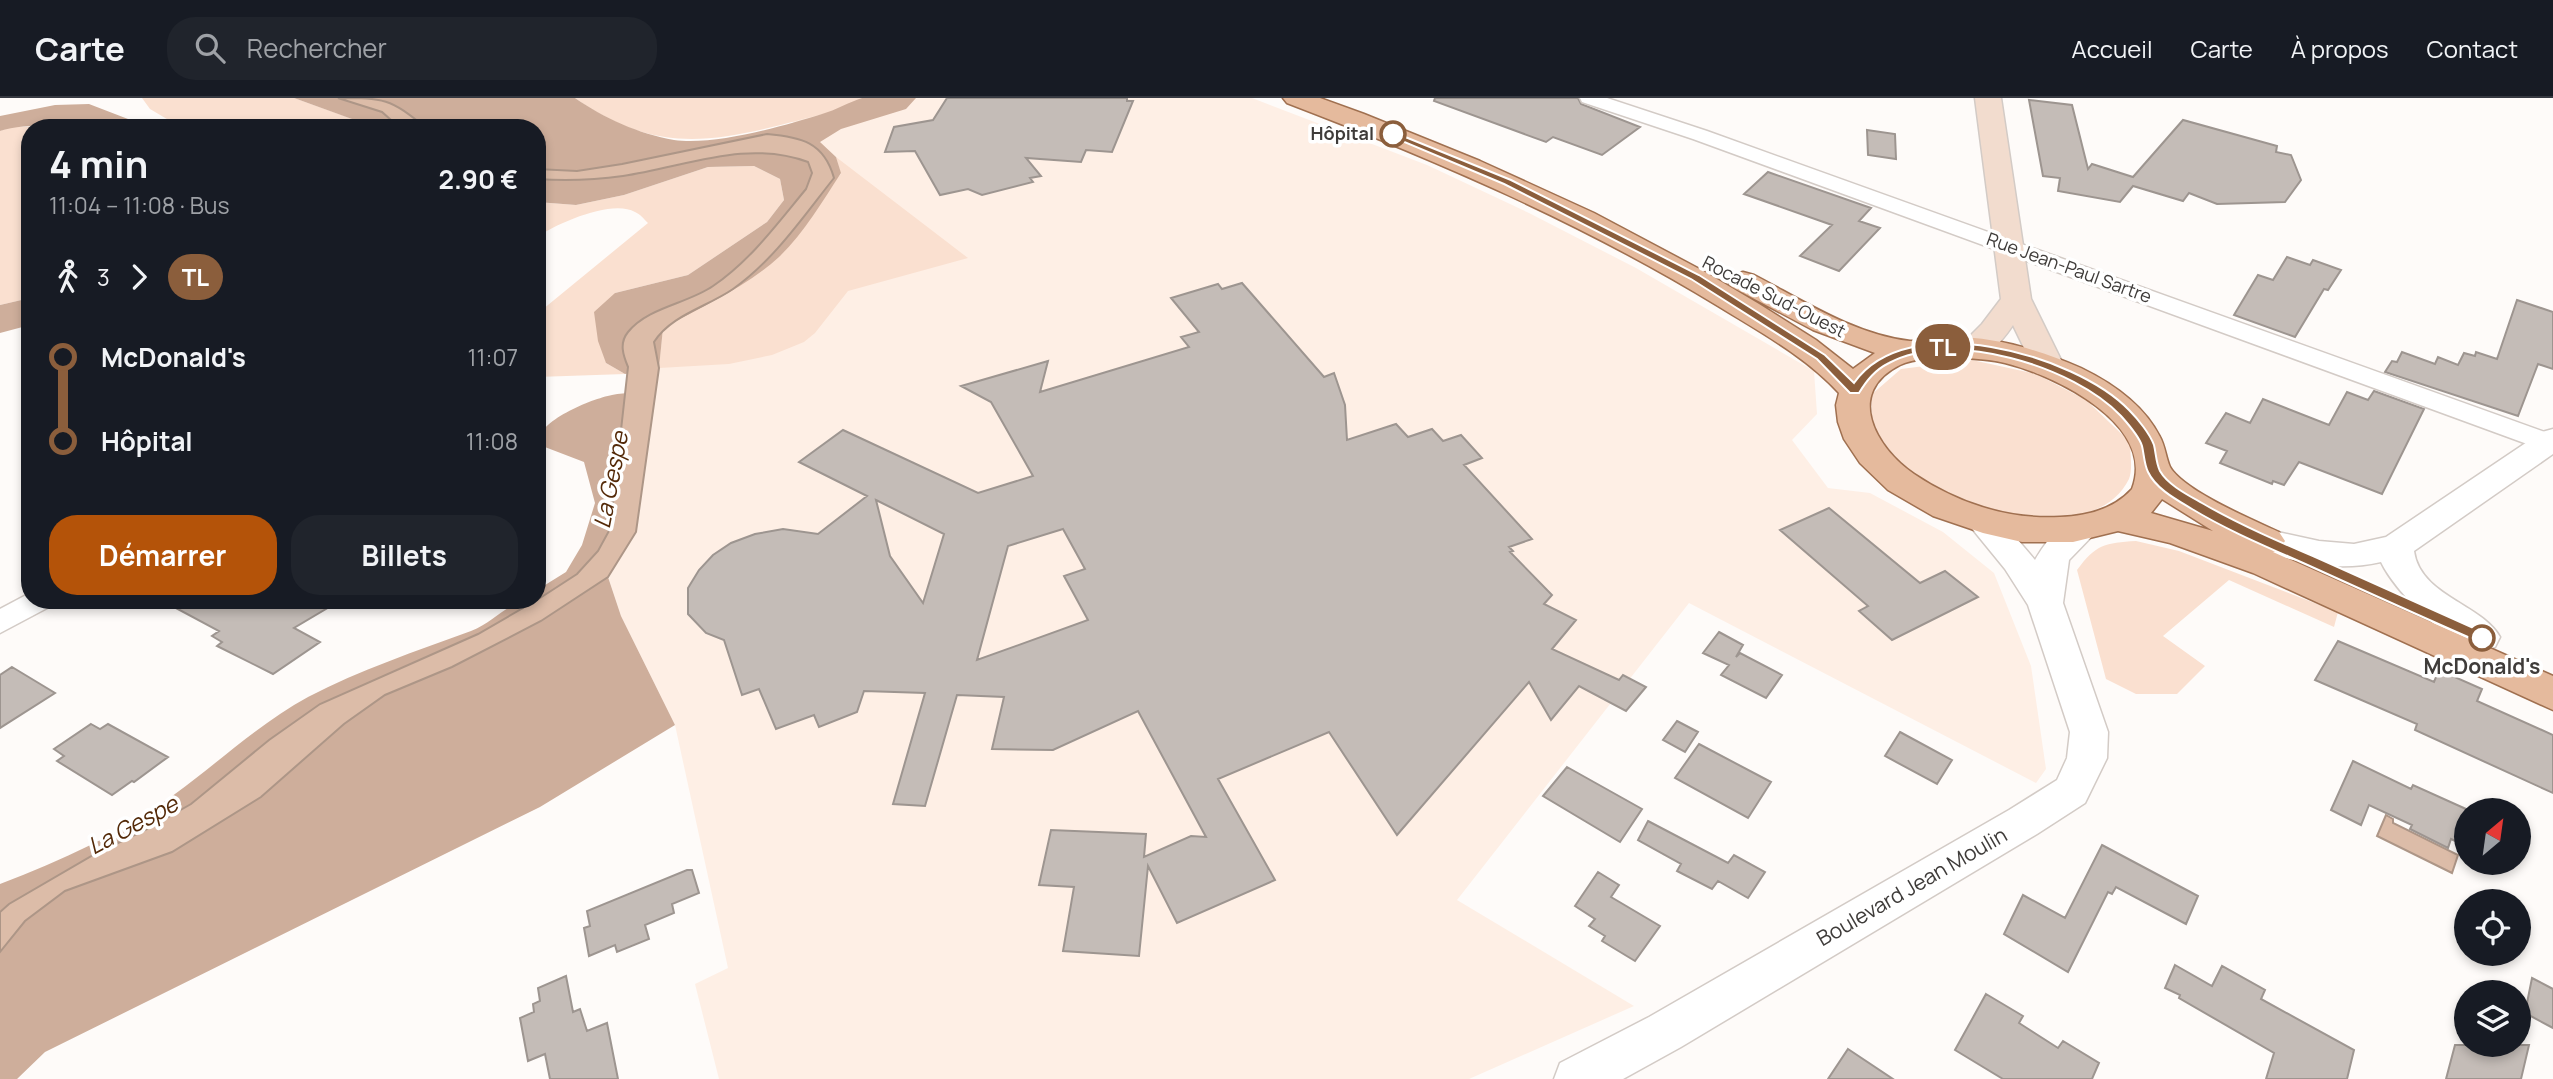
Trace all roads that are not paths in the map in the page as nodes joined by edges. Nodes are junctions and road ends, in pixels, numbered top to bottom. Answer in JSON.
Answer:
{"nodes":[{"id":1,"x":1296,"y":98,"type":"edge"},
{"id":2,"x":1332,"y":98,"type":"edge"},
{"id":3,"x":1589,"y":98,"type":"edge"},
{"id":4,"x":1988,"y":98,"type":"edge"},
{"id":5,"x":2009,"y":246,"type":"junction"},
{"id":6,"x":2016,"y":299,"type":"junction"},
{"id":7,"x":1974,"y":348,"type":"junction"},
{"id":8,"x":1911,"y":351,"type":"junction"},
{"id":9,"x":2048,"y":366,"type":"junction"},
{"id":10,"x":1855,"y":390,"type":"junction"},
{"id":11,"x":2550,"y":441,"type":"edge"},
{"id":12,"x":2154,"y":471,"type":"junction"},
{"id":13,"x":1982,"y":520,"type":"junction"},
{"id":14,"x":2100,"y":523,"type":"junction"},
{"id":15,"x":2269,"y":542,"type":"junction"},
{"id":16,"x":2396,"y":547,"type":"junction"},
{"id":17,"x":2045,"y":603,"type":"junction"},
{"id":18,"x":23,"y":609,"type":"edge"},
{"id":19,"x":0,"y":622,"type":"edge"},
{"id":20,"x":2482,"y":638,"type":"junction"},
{"id":21,"x":2553,"y":668,"type":"edge"},
{"id":22,"x":2553,"y":694,"type":"edge"},
{"id":23,"x":1577,"y":1079,"type":"edge"}],
"edges":[{"from":1,"to":10,"type":"main road","name":"Rocade Sud-Ouest"},
{"from":2,"to":8,"type":"main road","name":"Rocade Sud-Ouest"},
{"from":3,"to":5,"type":"street","name":"Rue Jean-Paul Sartre"},
{"from":4,"to":5,"type":"main road"},
{"from":5,"to":6,"type":"main road"},
{"from":5,"to":11,"type":"street","name":"Rue Jean-Paul Sartre"},
{"from":6,"to":7,"type":"main road"},
{"from":6,"to":9,"type":"main road"},
{"from":7,"to":8,"type":"main road"},
{"from":7,"to":9,"type":"main road"},
{"from":8,"to":10,"type":"main road"},
{"from":9,"to":12,"type":"main road"},
{"from":10,"to":13,"type":"main road"},
{"from":11,"to":16,"type":"street"},
{"from":12,"to":14,"type":"main road"},
{"from":12,"to":15,"type":"main road"},
{"from":13,"to":14,"type":"main road"},
{"from":13,"to":17,"type":"street","name":"Boulevard Jean Moulin"},
{"from":14,"to":17,"type":"street","name":"Boulevard Jean Moulin"},
{"from":14,"to":22,"type":"main road"},
{"from":15,"to":16,"type":"street"},
{"from":15,"to":20,"type":"main road"},
{"from":16,"to":20,"type":"street"},
{"from":17,"to":23,"type":"street","name":"Boulevard Jean Moulin"},
{"from":18,"to":19,"type":"street"},
{"from":20,"to":21,"type":"main road"}]}
